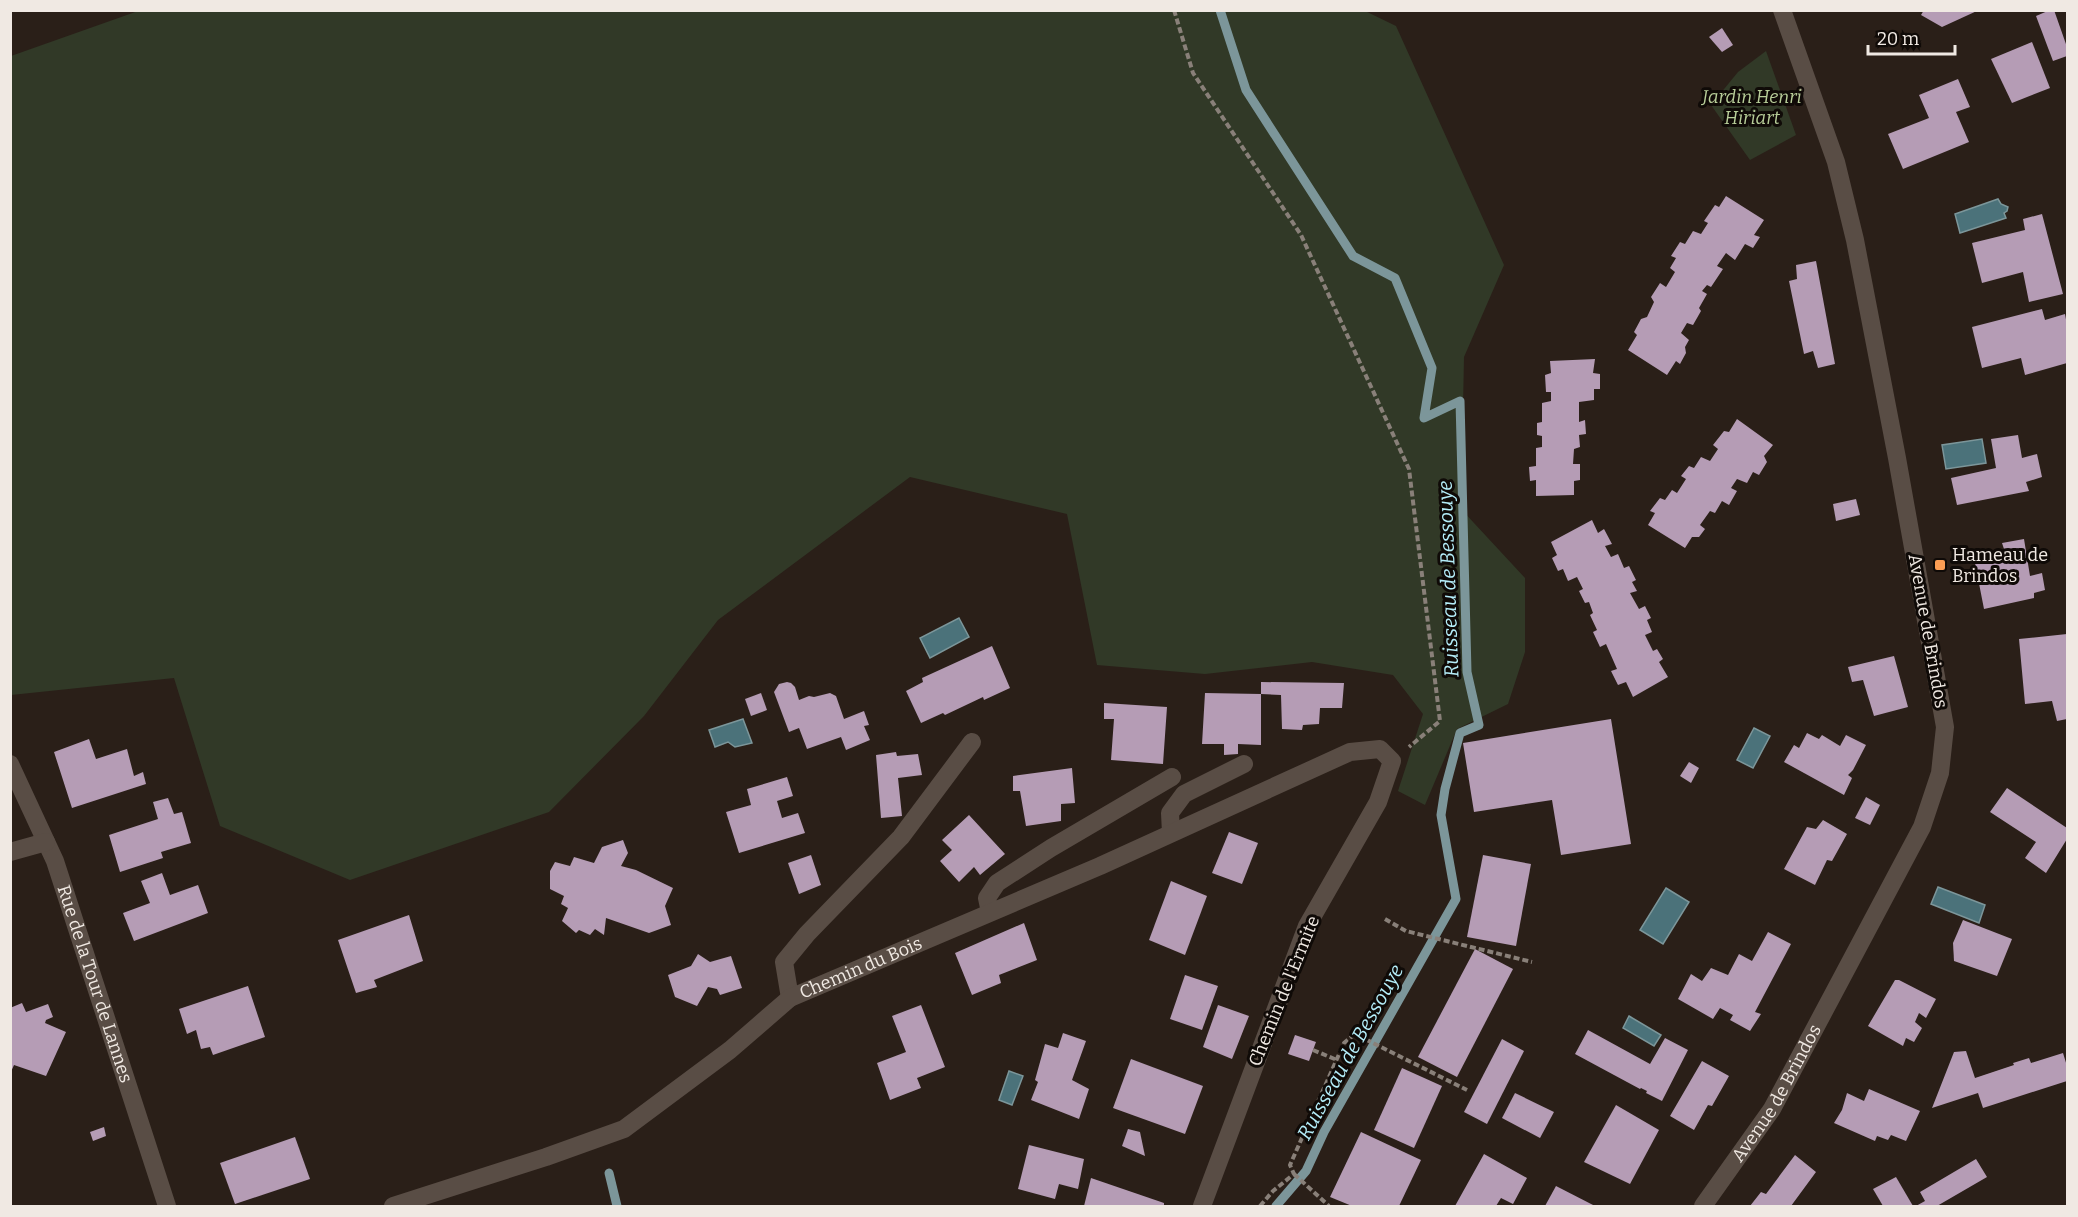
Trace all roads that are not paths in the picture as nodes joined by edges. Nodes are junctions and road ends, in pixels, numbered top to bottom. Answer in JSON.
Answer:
{"nodes":[{"id":1,"x":1782,"y":10,"type":"edge"},
{"id":2,"x":972,"y":742,"type":"dead end"},
{"id":3,"x":1350,"y":752,"type":"joint"},
{"id":4,"x":10,"y":764,"type":"edge"},
{"id":5,"x":1244,"y":764,"type":"dead end"},
{"id":6,"x":1172,"y":777,"type":"dead end"},
{"id":7,"x":1171,"y":833,"type":"junction"},
{"id":8,"x":46,"y":842,"type":"junction"},
{"id":9,"x":10,"y":852,"type":"edge"},
{"id":10,"x":990,"y":912,"type":"junction"},
{"id":11,"x":790,"y":998,"type":"junction"},
{"id":12,"x":166,"y":1206,"type":"edge"},
{"id":13,"x":393,"y":1206,"type":"edge"},
{"id":14,"x":1202,"y":1206,"type":"edge"},
{"id":15,"x":1703,"y":1206,"type":"edge"}],
"edges":[{"from":1,"to":15,"type":"street","name":"Avenue de Brindos"},
{"from":2,"to":11,"type":"street"},
{"from":3,"to":7,"type":"street","name":"Chemin du Bois"},
{"from":3,"to":14,"type":"street","name":"Chemin de l'Ermite"},
{"from":4,"to":8,"type":"street","name":"Rue de la Tour de Lannes"},
{"from":5,"to":7,"type":"street"},
{"from":6,"to":10,"type":"street"},
{"from":7,"to":10,"type":"street","name":"Chemin du Bois"},
{"from":8,"to":9,"type":"street"},
{"from":8,"to":12,"type":"street","name":"Rue de la Tour de Lannes"},
{"from":10,"to":11,"type":"street","name":"Chemin du Bois"},
{"from":11,"to":13,"type":"street","name":"Chemin du Bois"}]}
